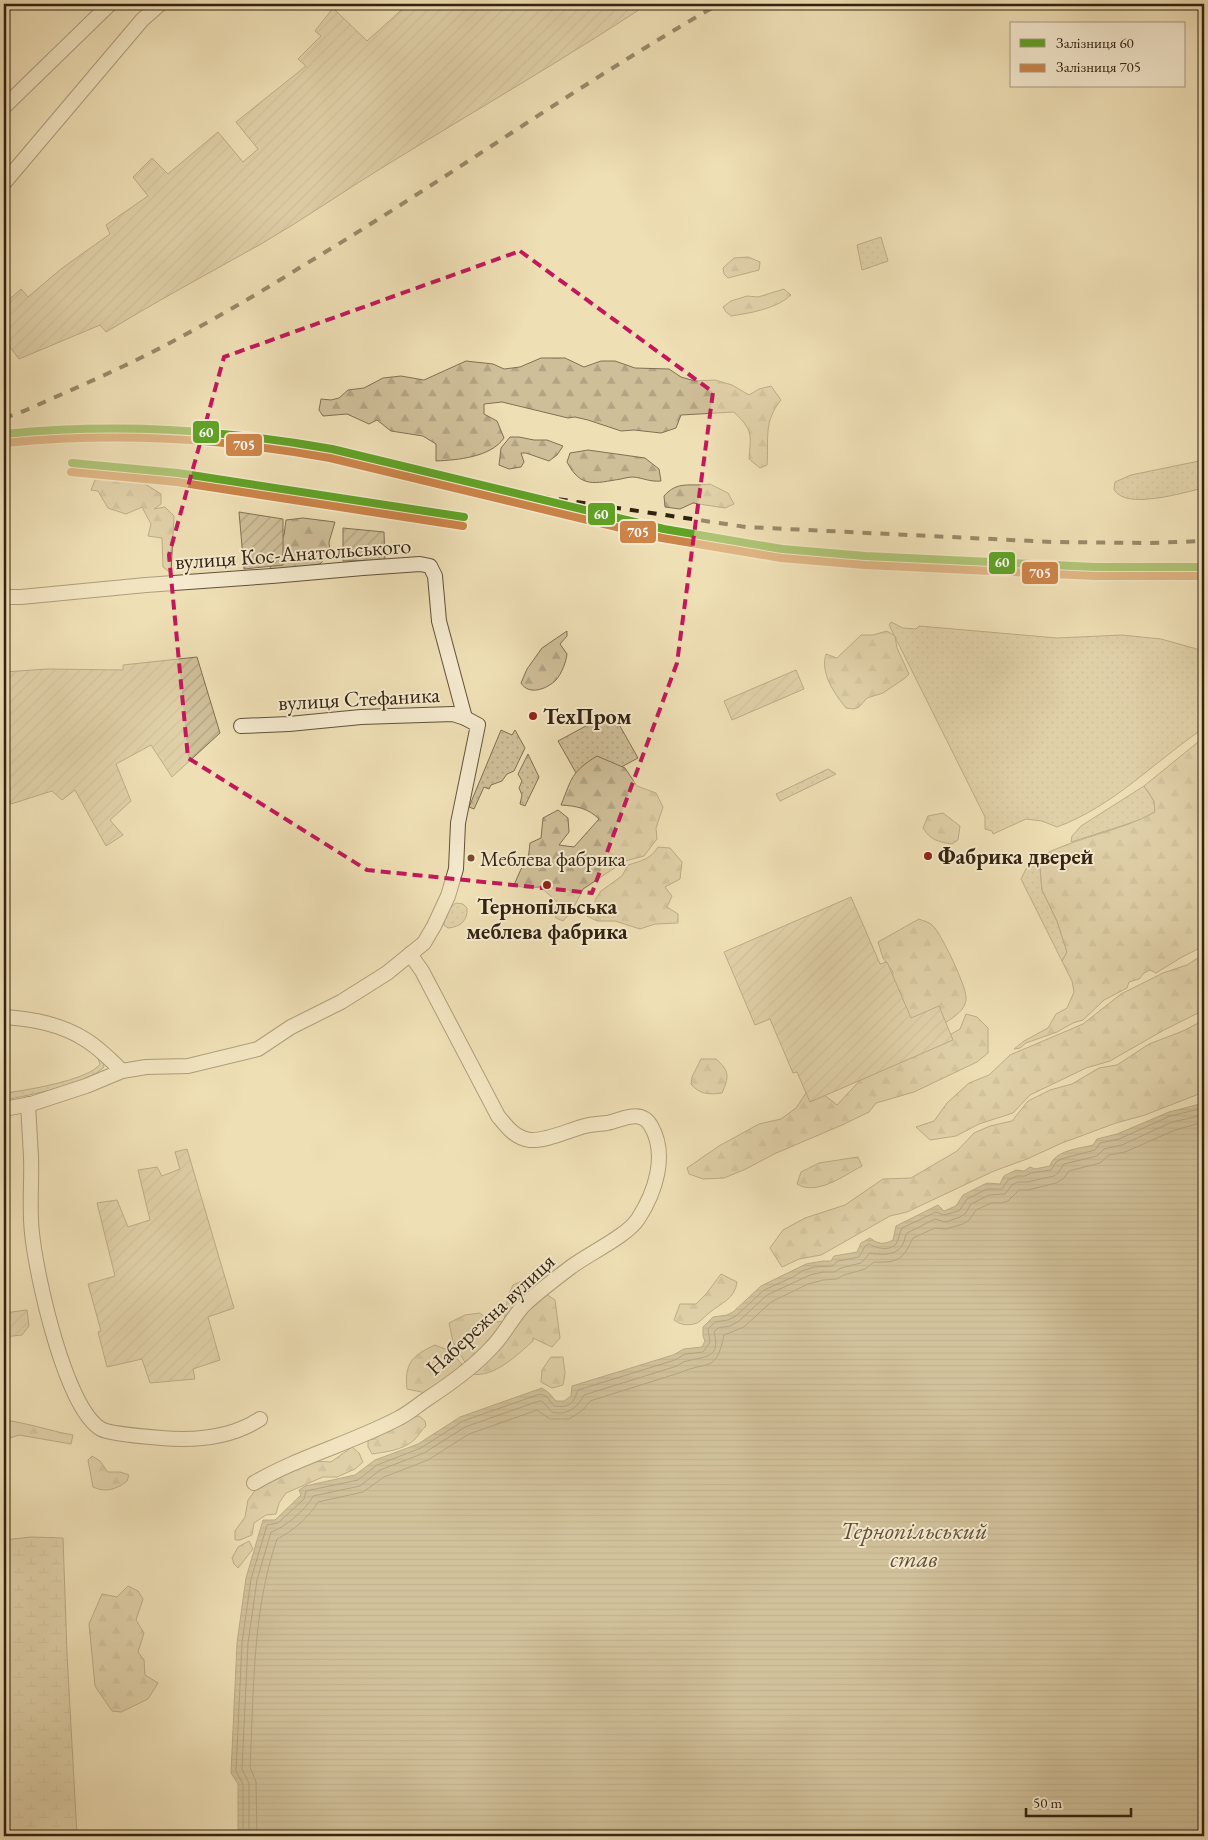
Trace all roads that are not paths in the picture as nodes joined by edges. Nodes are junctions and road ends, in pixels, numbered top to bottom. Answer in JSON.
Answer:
{"nodes":[{"id":1,"x":110,"y":4,"type":"edge"},
{"id":2,"x":160,"y":4,"type":"edge"},
{"id":3,"x":4,"y":106,"type":"edge"},
{"id":4,"x":4,"y":183,"type":"edge"},
{"id":5,"x":4,"y":597,"type":"edge"},
{"id":6,"x":465,"y":718,"type":"junction"},
{"id":7,"x":241,"y":726,"type":"dead end"},
{"id":8,"x":410,"y":954,"type":"junction"},
{"id":9,"x":4,"y":1016,"type":"edge"},
{"id":10,"x":122,"y":1071,"type":"junction"},
{"id":11,"x":28,"y":1104,"type":"junction"},
{"id":12,"x":4,"y":1109,"type":"edge"},
{"id":13,"x":260,"y":1419,"type":"dead end"},
{"id":14,"x":254,"y":1482,"type":"dead end"}],
"edges":[{"from":1,"to":3,"type":"street"},
{"from":2,"to":4,"type":"street"},
{"from":5,"to":6,"type":"street","name":"вулиця Кос-Анатольського"},
{"from":6,"to":7,"type":"street","name":"вулиця Стефаника"},
{"from":6,"to":8,"type":"street","name":"вулиця Стефаника"},
{"from":8,"to":10,"type":"street"},
{"from":8,"to":14,"type":"street","name":"Набережна вулиця"},
{"from":9,"to":10,"type":"street"},
{"from":10,"to":11,"type":"street"},
{"from":11,"to":12,"type":"street"},
{"from":11,"to":13,"type":"street"}]}
